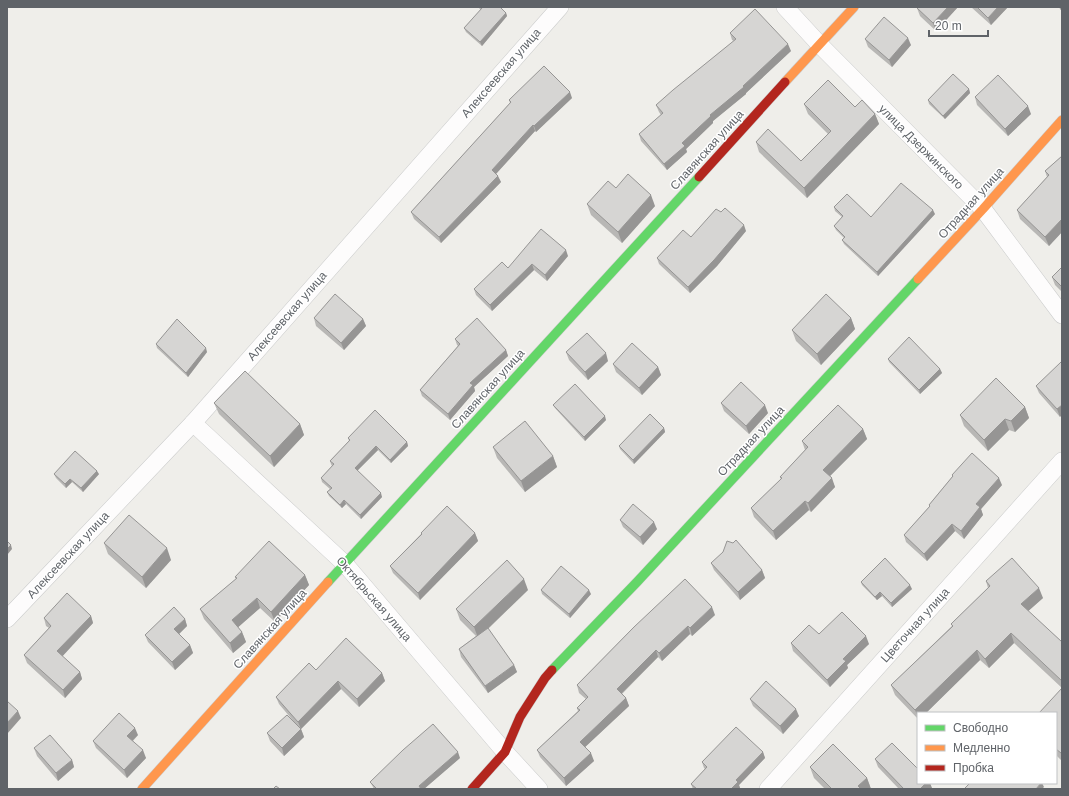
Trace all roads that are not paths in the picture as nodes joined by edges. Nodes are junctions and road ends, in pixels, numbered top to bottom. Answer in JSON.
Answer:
{"nodes":[{"id":1,"x":560,"y":7,"type":"edge"},
{"id":2,"x":786,"y":7,"type":"edge"},
{"id":3,"x":854,"y":7,"type":"edge"},
{"id":4,"x":820,"y":45,"type":"junction"},
{"id":5,"x":1062,"y":120,"type":"edge"},
{"id":6,"x":983,"y":209,"type":"junction"},
{"id":7,"x":1062,"y":315,"type":"edge"},
{"id":8,"x":193,"y":423,"type":"junction"},
{"id":9,"x":1062,"y":461,"type":"edge"},
{"id":10,"x":345,"y":564,"type":"junction"},
{"id":11,"x":7,"y":619,"type":"edge"},
{"id":12,"x":505,"y":752,"type":"junction"},
{"id":13,"x":142,"y":789,"type":"edge"},
{"id":14,"x":472,"y":789,"type":"edge"},
{"id":15,"x":539,"y":789,"type":"edge"},
{"id":16,"x":768,"y":789,"type":"edge"}],
"edges":[{"from":1,"to":8,"type":"street","name":"Алексеевская улица"},
{"from":2,"to":4,"type":"street","name":"улица Дзержинского"},
{"from":3,"to":4,"type":"street","name":"Славянская улица"},
{"from":4,"to":6,"type":"street","name":"улица Дзержинского"},
{"from":4,"to":10,"type":"street","name":"Славянская улица"},
{"from":5,"to":6,"type":"street","name":"Отрадная улица"},
{"from":6,"to":7,"type":"street","name":"улица Дзержинского"},
{"from":6,"to":12,"type":"street","name":"Отрадная улица"},
{"from":8,"to":10,"type":"street","name":"Октябрьская улица"},
{"from":8,"to":11,"type":"street","name":"Алексеевская улица"},
{"from":9,"to":16,"type":"street","name":"Цветочная улица"},
{"from":10,"to":12,"type":"street","name":"Октябрьская улица"},
{"from":10,"to":13,"type":"street","name":"Славянская улица"},
{"from":12,"to":14,"type":"street","name":"Отрадная улица"},
{"from":12,"to":15,"type":"street","name":"Октябрьская улица"}]}
